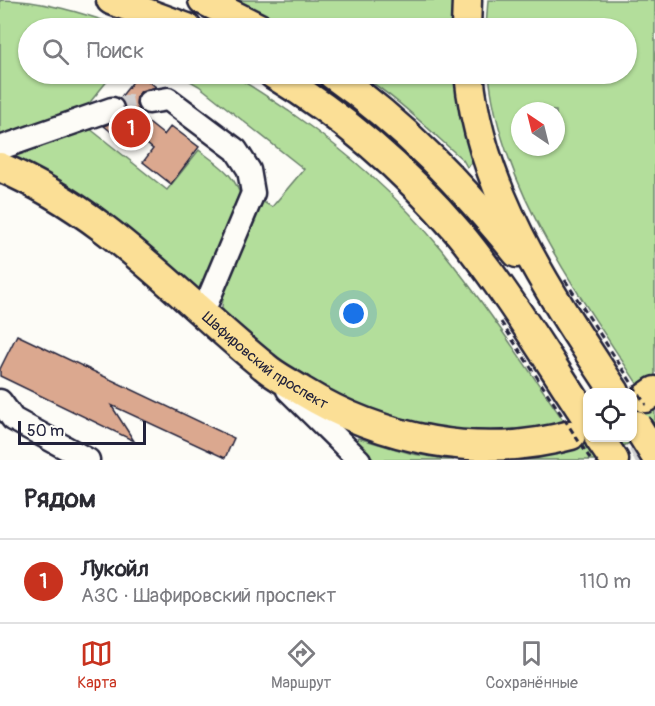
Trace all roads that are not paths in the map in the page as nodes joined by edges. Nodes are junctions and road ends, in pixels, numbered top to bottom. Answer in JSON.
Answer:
{"nodes":[{"id":1,"x":111,"y":0,"type":"edge"},
{"id":2,"x":203,"y":0,"type":"edge"},
{"id":3,"x":467,"y":0,"type":"edge"},
{"id":4,"x":160,"y":18,"type":"edge"},
{"id":5,"x":239,"y":18,"type":"edge"},
{"id":6,"x":466,"y":18,"type":"edge"},
{"id":7,"x":288,"y":84,"type":"edge"},
{"id":8,"x":345,"y":84,"type":"edge"},
{"id":9,"x":470,"y":84,"type":"edge"},
{"id":10,"x":149,"y":102,"type":"tunnel mouth"},
{"id":11,"x":112,"y":110,"type":"tunnel mouth"},
{"id":12,"x":0,"y":147,"type":"edge"},
{"id":13,"x":0,"y":167,"type":"edge"},
{"id":14,"x":557,"y":286,"type":"junction"},
{"id":15,"x":203,"y":312,"type":"junction"},
{"id":16,"x":266,"y":368,"type":"junction"},
{"id":17,"x":612,"y":388,"type":"edge"},
{"id":18,"x":0,"y":401,"type":"edge"},
{"id":19,"x":645,"y":405,"type":"edge"},
{"id":20,"x":583,"y":427,"type":"edge"},
{"id":21,"x":583,"y":432,"type":"edge"},
{"id":22,"x":597,"y":442,"type":"edge"},
{"id":23,"x":655,"y":455,"type":"edge"},
{"id":24,"x":88,"y":460,"type":"edge"},
{"id":25,"x":359,"y":460,"type":"edge"},
{"id":26,"x":614,"y":460,"type":"edge"}],
"edges":[{"from":1,"to":4,"type":"main road"},
{"from":2,"to":5,"type":"main road"},
{"from":3,"to":6,"type":"main road"},
{"from":7,"to":20,"type":"main road"},
{"from":8,"to":14,"type":"main road"},
{"from":9,"to":14,"type":"main road"},
{"from":10,"to":15,"type":"street"},
{"from":11,"to":12,"type":"street"},
{"from":13,"to":15,"type":"main road","name":"Шафировский проспект"},
{"from":14,"to":17,"type":"main road"},
{"from":15,"to":16,"type":"main road","name":"Шафировский проспект"},
{"from":16,"to":21,"type":"main road","name":"Шафировский проспект"},
{"from":16,"to":25,"type":"street"},
{"from":18,"to":24,"type":"street"},
{"from":19,"to":23,"type":"main road","bridge":true},
{"from":22,"to":26,"type":"main road"}]}
